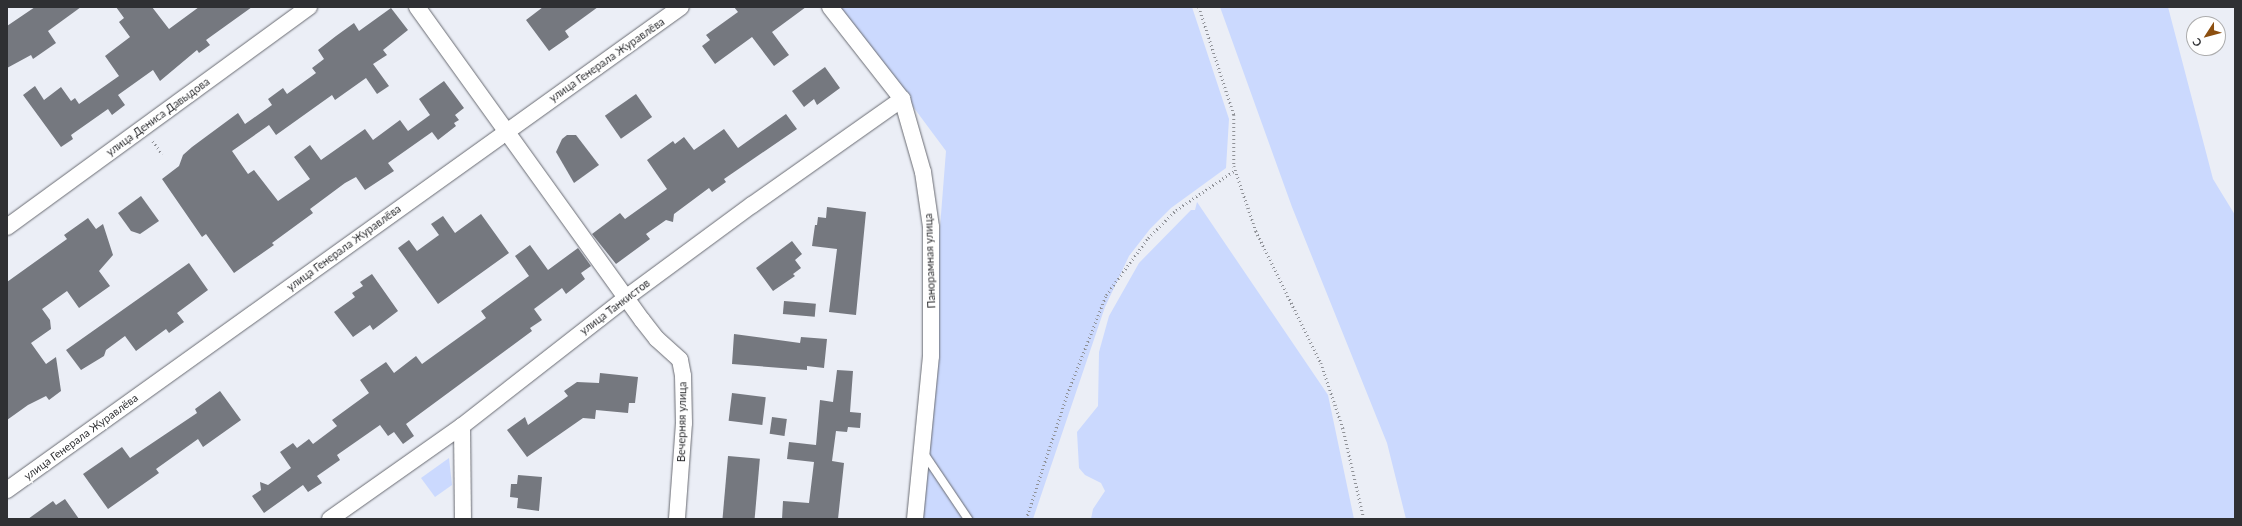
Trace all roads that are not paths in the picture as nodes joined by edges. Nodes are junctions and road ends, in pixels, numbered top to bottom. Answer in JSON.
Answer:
{"nodes":[{"id":1,"x":309,"y":7,"type":"edge"},
{"id":2,"x":417,"y":7,"type":"edge"},
{"id":3,"x":681,"y":7,"type":"edge"},
{"id":4,"x":830,"y":7,"type":"edge"},
{"id":5,"x":902,"y":99,"type":"junction"},
{"id":6,"x":507,"y":131,"type":"junction"},
{"id":7,"x":7,"y":227,"type":"edge"},
{"id":8,"x":627,"y":297,"type":"junction"},
{"id":9,"x":462,"y":426,"type":"junction"},
{"id":10,"x":922,"y":450,"type":"junction"},
{"id":11,"x":7,"y":490,"type":"edge"},
{"id":12,"x":330,"y":519,"type":"edge"},
{"id":13,"x":463,"y":519,"type":"edge"},
{"id":14,"x":677,"y":519,"type":"edge"},
{"id":15,"x":915,"y":519,"type":"edge"},
{"id":16,"x":968,"y":519,"type":"edge"}],
"edges":[{"from":1,"to":7,"type":"street","name":"улица Дениса Давыдова"},
{"from":2,"to":6,"type":"street","name":"Вечерняя улица"},
{"from":3,"to":6,"type":"street","name":"улица Генерала Журавлёва"},
{"from":4,"to":5,"type":"street","name":"Панорамная улица"},
{"from":5,"to":8,"type":"street","name":"улица Танкистов"},
{"from":5,"to":10,"type":"street","name":"Панорамная улица"},
{"from":6,"to":8,"type":"street","name":"Вечерняя улица"},
{"from":6,"to":11,"type":"street","name":"улица Генерала Журавлёва"},
{"from":8,"to":9,"type":"street","name":"улица Танкистов"},
{"from":8,"to":14,"type":"street","name":"Вечерняя улица"},
{"from":9,"to":12,"type":"street","name":"улица Танкистов"},
{"from":9,"to":13,"type":"street"},
{"from":10,"to":15,"type":"street","name":"Панорамная улица"},
{"from":10,"to":16,"type":"lane"}]}
